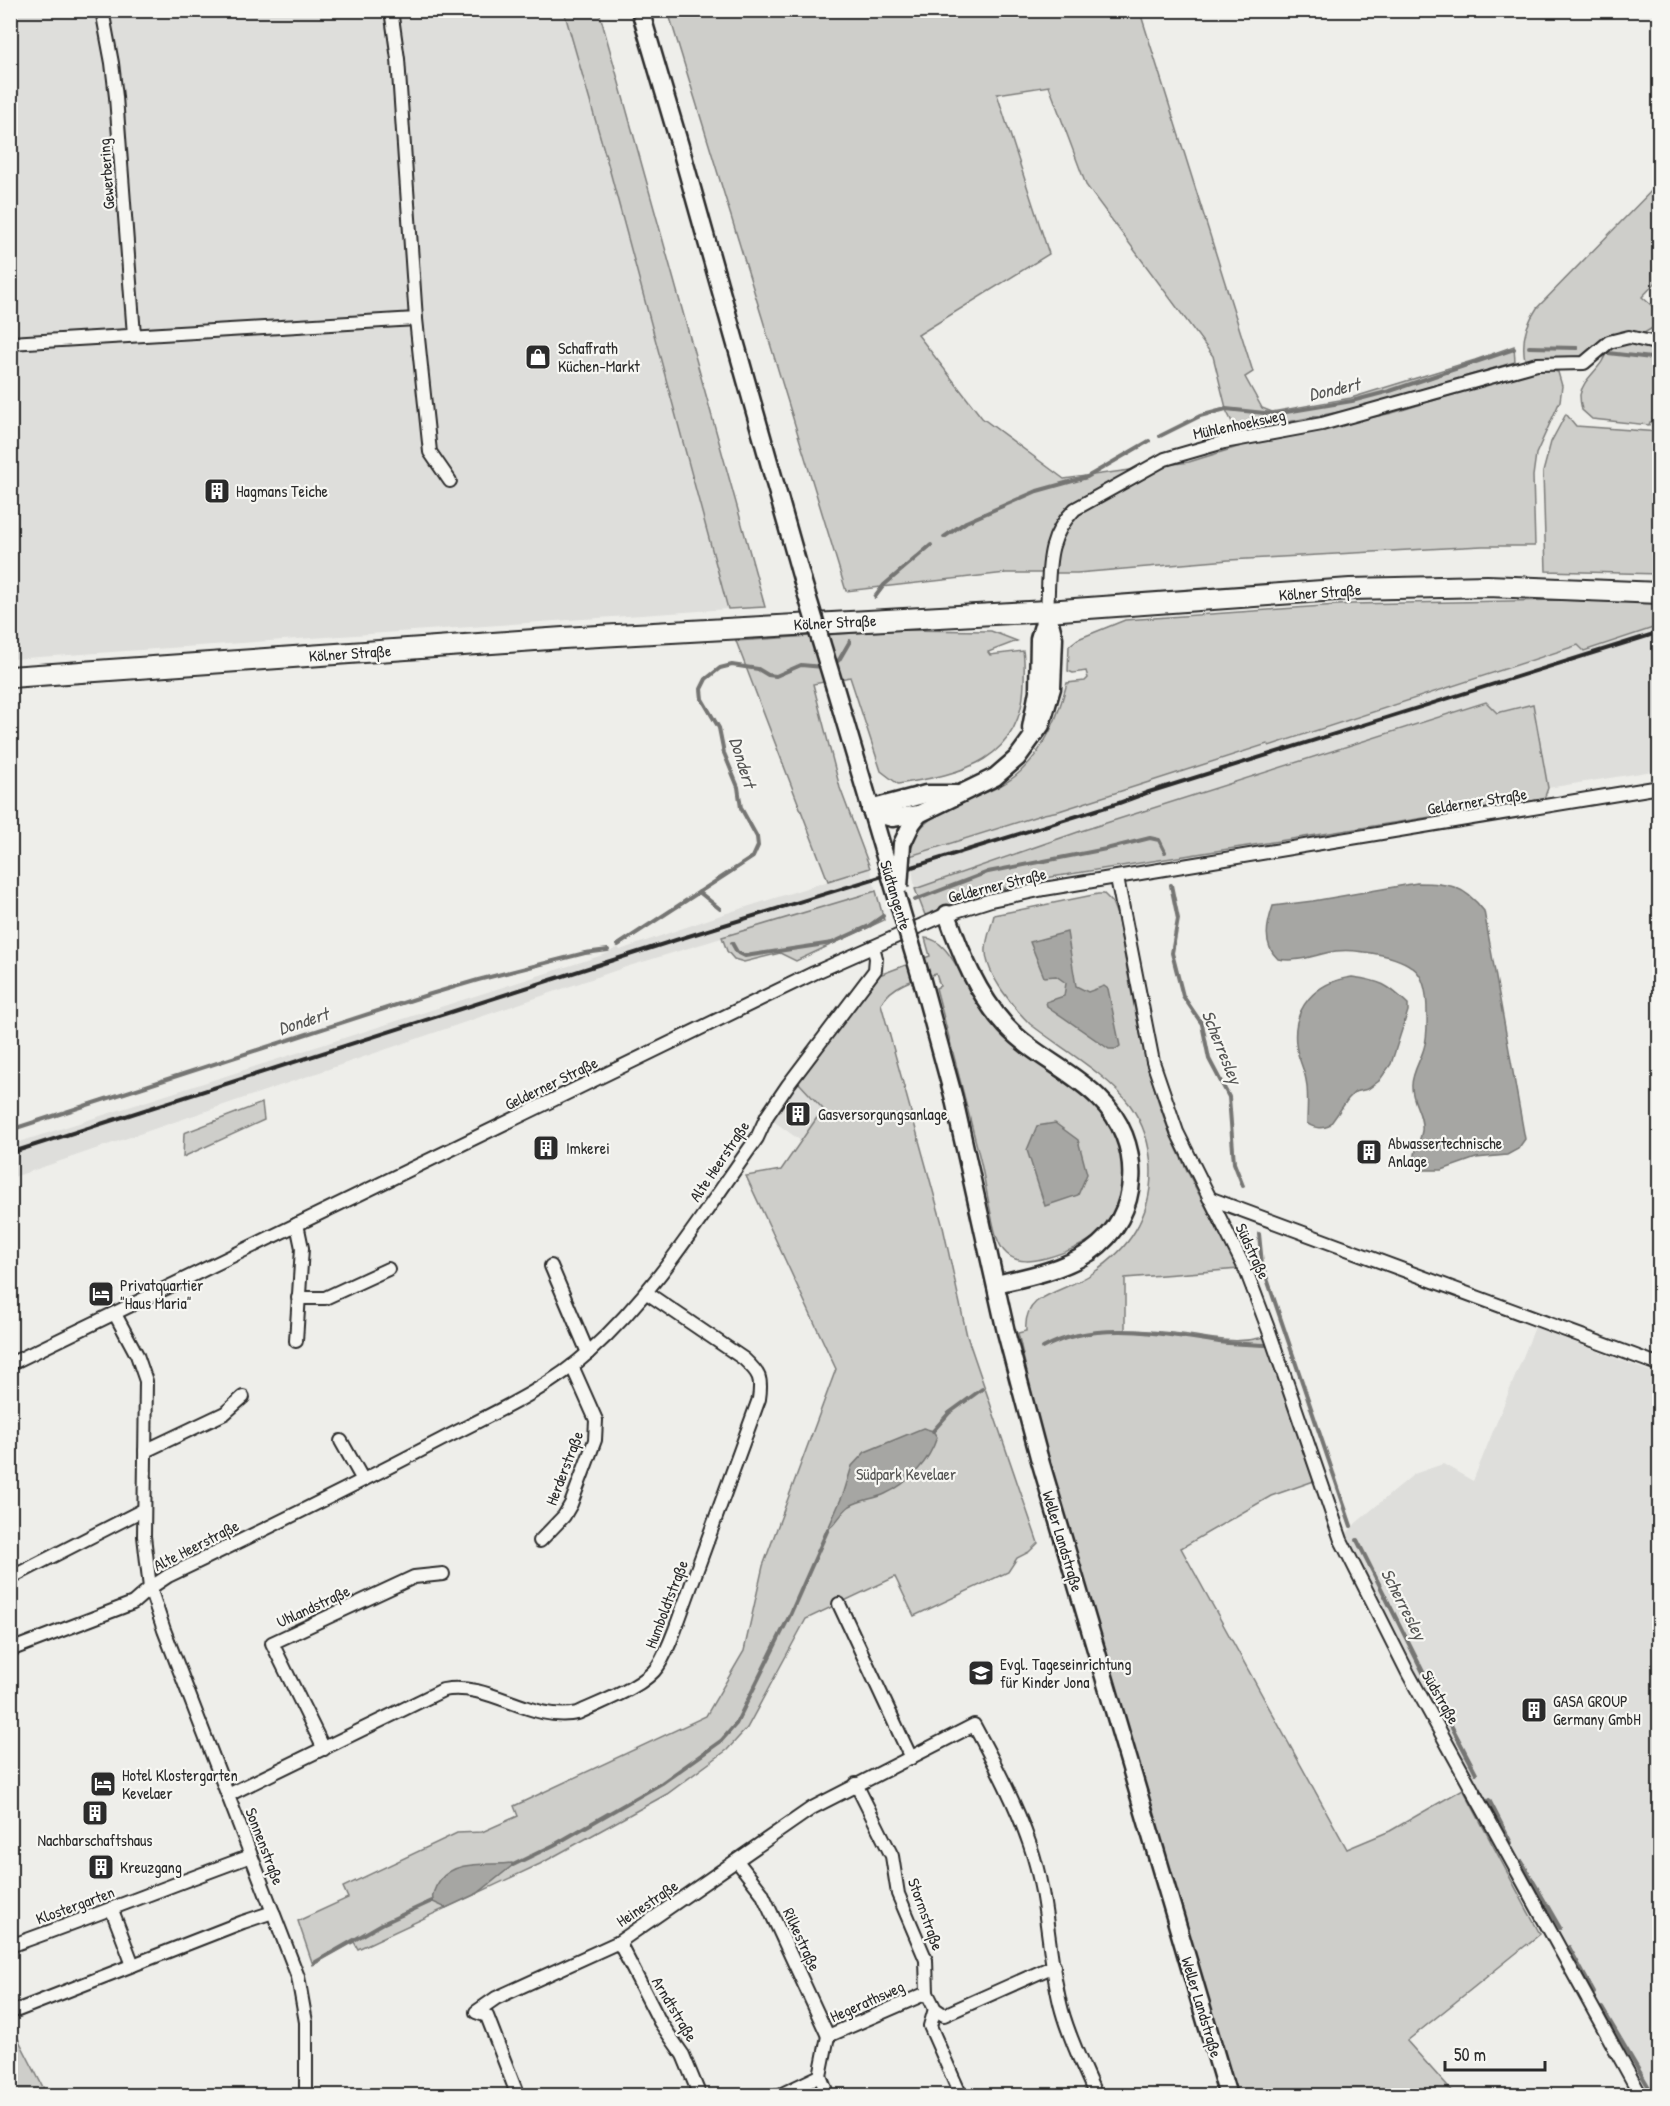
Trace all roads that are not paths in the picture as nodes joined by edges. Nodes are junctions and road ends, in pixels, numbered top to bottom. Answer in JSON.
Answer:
{"nodes":[{"id":1,"x":102,"y":10,"type":"edge"},
{"id":2,"x":391,"y":10,"type":"edge"},
{"id":3,"x":640,"y":10,"type":"edge"},
{"id":4,"x":416,"y":319,"type":"junction"},
{"id":5,"x":134,"y":335,"type":"junction"},
{"id":6,"x":10,"y":343,"type":"edge"},
{"id":7,"x":1659,"y":344,"type":"edge"},
{"id":8,"x":450,"y":481,"type":"dead end"},
{"id":9,"x":1659,"y":592,"type":"edge"},
{"id":10,"x":1047,"y":611,"type":"junction"},
{"id":11,"x":10,"y":677,"type":"edge"},
{"id":12,"x":1659,"y":788,"type":"edge"},
{"id":13,"x":960,"y":794,"type":"junction"},
{"id":14,"x":870,"y":809,"type":"junction"},
{"id":15,"x":919,"y":814,"type":"junction"},
{"id":16,"x":1117,"y":878,"type":"junction"},
{"id":17,"x":899,"y":903,"type":"junction"},
{"id":18,"x":947,"y":914,"type":"junction"},
{"id":19,"x":873,"y":947,"type":"junction"},
{"id":20,"x":922,"y":981,"type":"joint"},
{"id":21,"x":1209,"y":1198,"type":"junction"},
{"id":22,"x":297,"y":1224,"type":"junction"},
{"id":23,"x":551,"y":1266,"type":"dead end"},
{"id":24,"x":388,"y":1269,"type":"dead end"},
{"id":25,"x":996,"y":1284,"type":"junction"},
{"id":26,"x":647,"y":1293,"type":"junction"},
{"id":27,"x":298,"y":1298,"type":"junction"},
{"id":28,"x":115,"y":1314,"type":"junction"},
{"id":29,"x":296,"y":1341,"type":"dead end"},
{"id":30,"x":588,"y":1353,"type":"junction"},
{"id":31,"x":10,"y":1364,"type":"edge"},
{"id":32,"x":1659,"y":1365,"type":"edge"},
{"id":33,"x":572,"y":1366,"type":"junction"},
{"id":34,"x":243,"y":1397,"type":"dead end"},
{"id":35,"x":341,"y":1441,"type":"dead end"},
{"id":36,"x":145,"y":1451,"type":"junction"},
{"id":37,"x":363,"y":1480,"type":"junction"},
{"id":38,"x":143,"y":1510,"type":"junction"},
{"id":39,"x":540,"y":1541,"type":"dead end"},
{"id":40,"x":443,"y":1574,"type":"dead end"},
{"id":41,"x":10,"y":1578,"type":"edge"},
{"id":42,"x":150,"y":1588,"type":"junction"},
{"id":43,"x":839,"y":1604,"type":"dead end"},
{"id":44,"x":10,"y":1650,"type":"edge"},
{"id":45,"x":324,"y":1749,"type":"junction"},
{"id":46,"x":911,"y":1758,"type":"junction"},
{"id":47,"x":856,"y":1784,"type":"junction"},
{"id":48,"x":228,"y":1795,"type":"junction"},
{"id":49,"x":251,"y":1856,"type":"junction"},
{"id":50,"x":737,"y":1861,"type":"junction"},
{"id":51,"x":112,"y":1910,"type":"junction"},
{"id":52,"x":273,"y":1912,"type":"junction"},
{"id":53,"x":619,"y":1941,"type":"junction"},
{"id":54,"x":10,"y":1946,"type":"edge"},
{"id":55,"x":133,"y":1965,"type":"junction"},
{"id":56,"x":1054,"y":1966,"type":"junction"},
{"id":57,"x":927,"y":1993,"type":"junction"},
{"id":58,"x":935,"y":2009,"type":"junction"},
{"id":59,"x":18,"y":2010,"type":"dead end"},
{"id":60,"x":828,"y":2036,"type":"junction"},
{"id":61,"x":820,"y":2076,"type":"junction"},
{"id":62,"x":306,"y":2096,"type":"edge"},
{"id":63,"x":518,"y":2096,"type":"edge"},
{"id":64,"x":700,"y":2096,"type":"edge"},
{"id":65,"x":778,"y":2096,"type":"edge"},
{"id":66,"x":828,"y":2096,"type":"edge"},
{"id":67,"x":961,"y":2096,"type":"edge"},
{"id":68,"x":1096,"y":2096,"type":"edge"},
{"id":69,"x":1228,"y":2096,"type":"edge"},
{"id":70,"x":1641,"y":2096,"type":"edge"}],
"edges":[{"from":1,"to":5,"type":"street","name":"Gewerbering"},
{"from":2,"to":4,"type":"street"},
{"from":3,"to":14,"type":"main road","name":"Südtangente","bridge":true},
{"from":4,"to":5,"type":"street"},
{"from":4,"to":8,"type":"street"},
{"from":5,"to":6,"type":"street"},
{"from":7,"to":10,"type":"street","name":"Mühlenhoeksweg"},
{"from":9,"to":10,"type":"main road","name":"Kölner Straße"},
{"from":10,"to":11,"type":"main road","name":"Kölner Straße"},
{"from":10,"to":13,"type":"main road"},
{"from":12,"to":16,"type":"street","name":"Gelderner Straße"},
{"from":13,"to":14,"type":"main road"},
{"from":13,"to":15,"type":"main road"},
{"from":14,"to":15,"type":"main road"},
{"from":14,"to":17,"type":"main road","name":"Südtangente","bridge":true},
{"from":15,"to":17,"type":"main road","bridge":true},
{"from":16,"to":18,"type":"street","name":"Gelderner Straße"},
{"from":16,"to":21,"type":"street","name":"Südstraße"},
{"from":17,"to":20,"type":"main road","name":"Südtangente","bridge":true},
{"from":18,"to":19,"type":"street","name":"Gelderner Straße"},
{"from":18,"to":25,"type":"main road"},
{"from":19,"to":22,"type":"street","name":"Gelderner Straße"},
{"from":19,"to":26,"type":"street","name":"Alte Heerstraße"},
{"from":20,"to":25,"type":"main road","name":"Weller Landstraße"},
{"from":21,"to":32,"type":"street","name":"Südstraße"},
{"from":21,"to":70,"type":"street","name":"Südstraße"},
{"from":22,"to":27,"type":"street"},
{"from":22,"to":28,"type":"street","name":"Gelderner Straße"},
{"from":23,"to":30,"type":"street"},
{"from":24,"to":27,"type":"street"},
{"from":25,"to":69,"type":"main road","name":"Weller Landstraße"},
{"from":26,"to":30,"type":"street","name":"Alte Heerstraße"},
{"from":26,"to":45,"type":"street","name":"Humboldtstraße"},
{"from":27,"to":29,"type":"street"},
{"from":28,"to":31,"type":"street","name":"Gelderner Straße"},
{"from":28,"to":36,"type":"street","name":"Sonnenstraße"},
{"from":30,"to":33,"type":"street","name":"Alte Heerstraße"},
{"from":33,"to":37,"type":"street","name":"Alte Heerstraße"},
{"from":33,"to":39,"type":"street","name":"Herderstraße"},
{"from":34,"to":36,"type":"street"},
{"from":35,"to":37,"type":"street"},
{"from":36,"to":38,"type":"street","name":"Sonnenstraße"},
{"from":37,"to":42,"type":"street","name":"Alte Heerstraße"},
{"from":38,"to":41,"type":"street"},
{"from":38,"to":42,"type":"street","name":"Sonnenstraße"},
{"from":40,"to":45,"type":"street","name":"Uhlandstraße"},
{"from":42,"to":44,"type":"street","name":"Alte Heerstraße"},
{"from":42,"to":48,"type":"street","name":"Sonnenstraße"},
{"from":43,"to":46,"type":"street"},
{"from":45,"to":48,"type":"street","name":"Humboldtstraße"},
{"from":46,"to":47,"type":"street","name":"Heinestraße"},
{"from":46,"to":56,"type":"street","name":"Heinestraße"},
{"from":47,"to":50,"type":"street","name":"Heinestraße"},
{"from":47,"to":57,"type":"street","name":"Stormstraße"},
{"from":48,"to":49,"type":"street","name":"Sonnenstraße"},
{"from":49,"to":51,"type":"street","name":"Klostergarten"},
{"from":49,"to":52,"type":"street","name":"Sonnenstraße"},
{"from":50,"to":53,"type":"street","name":"Heinestraße"},
{"from":50,"to":60,"type":"street","name":"Rilkestraße"},
{"from":51,"to":54,"type":"street","name":"Klostergarten"},
{"from":51,"to":55,"type":"street"},
{"from":52,"to":55,"type":"street"},
{"from":52,"to":62,"type":"street","name":"Sonnenstraße"},
{"from":53,"to":63,"type":"street","name":"Heinestraße"},
{"from":53,"to":64,"type":"street","name":"Arndtstraße"},
{"from":55,"to":59,"type":"street"},
{"from":56,"to":58,"type":"street"},
{"from":56,"to":68,"type":"street","name":"Heinestraße"},
{"from":57,"to":58,"type":"street","name":"Hegerathsweg"},
{"from":57,"to":60,"type":"street","name":"Hegerathsweg"},
{"from":58,"to":67,"type":"street"},
{"from":60,"to":61,"type":"street","name":"Hegerathsweg"},
{"from":61,"to":65,"type":"street"},
{"from":61,"to":66,"type":"street"}]}
